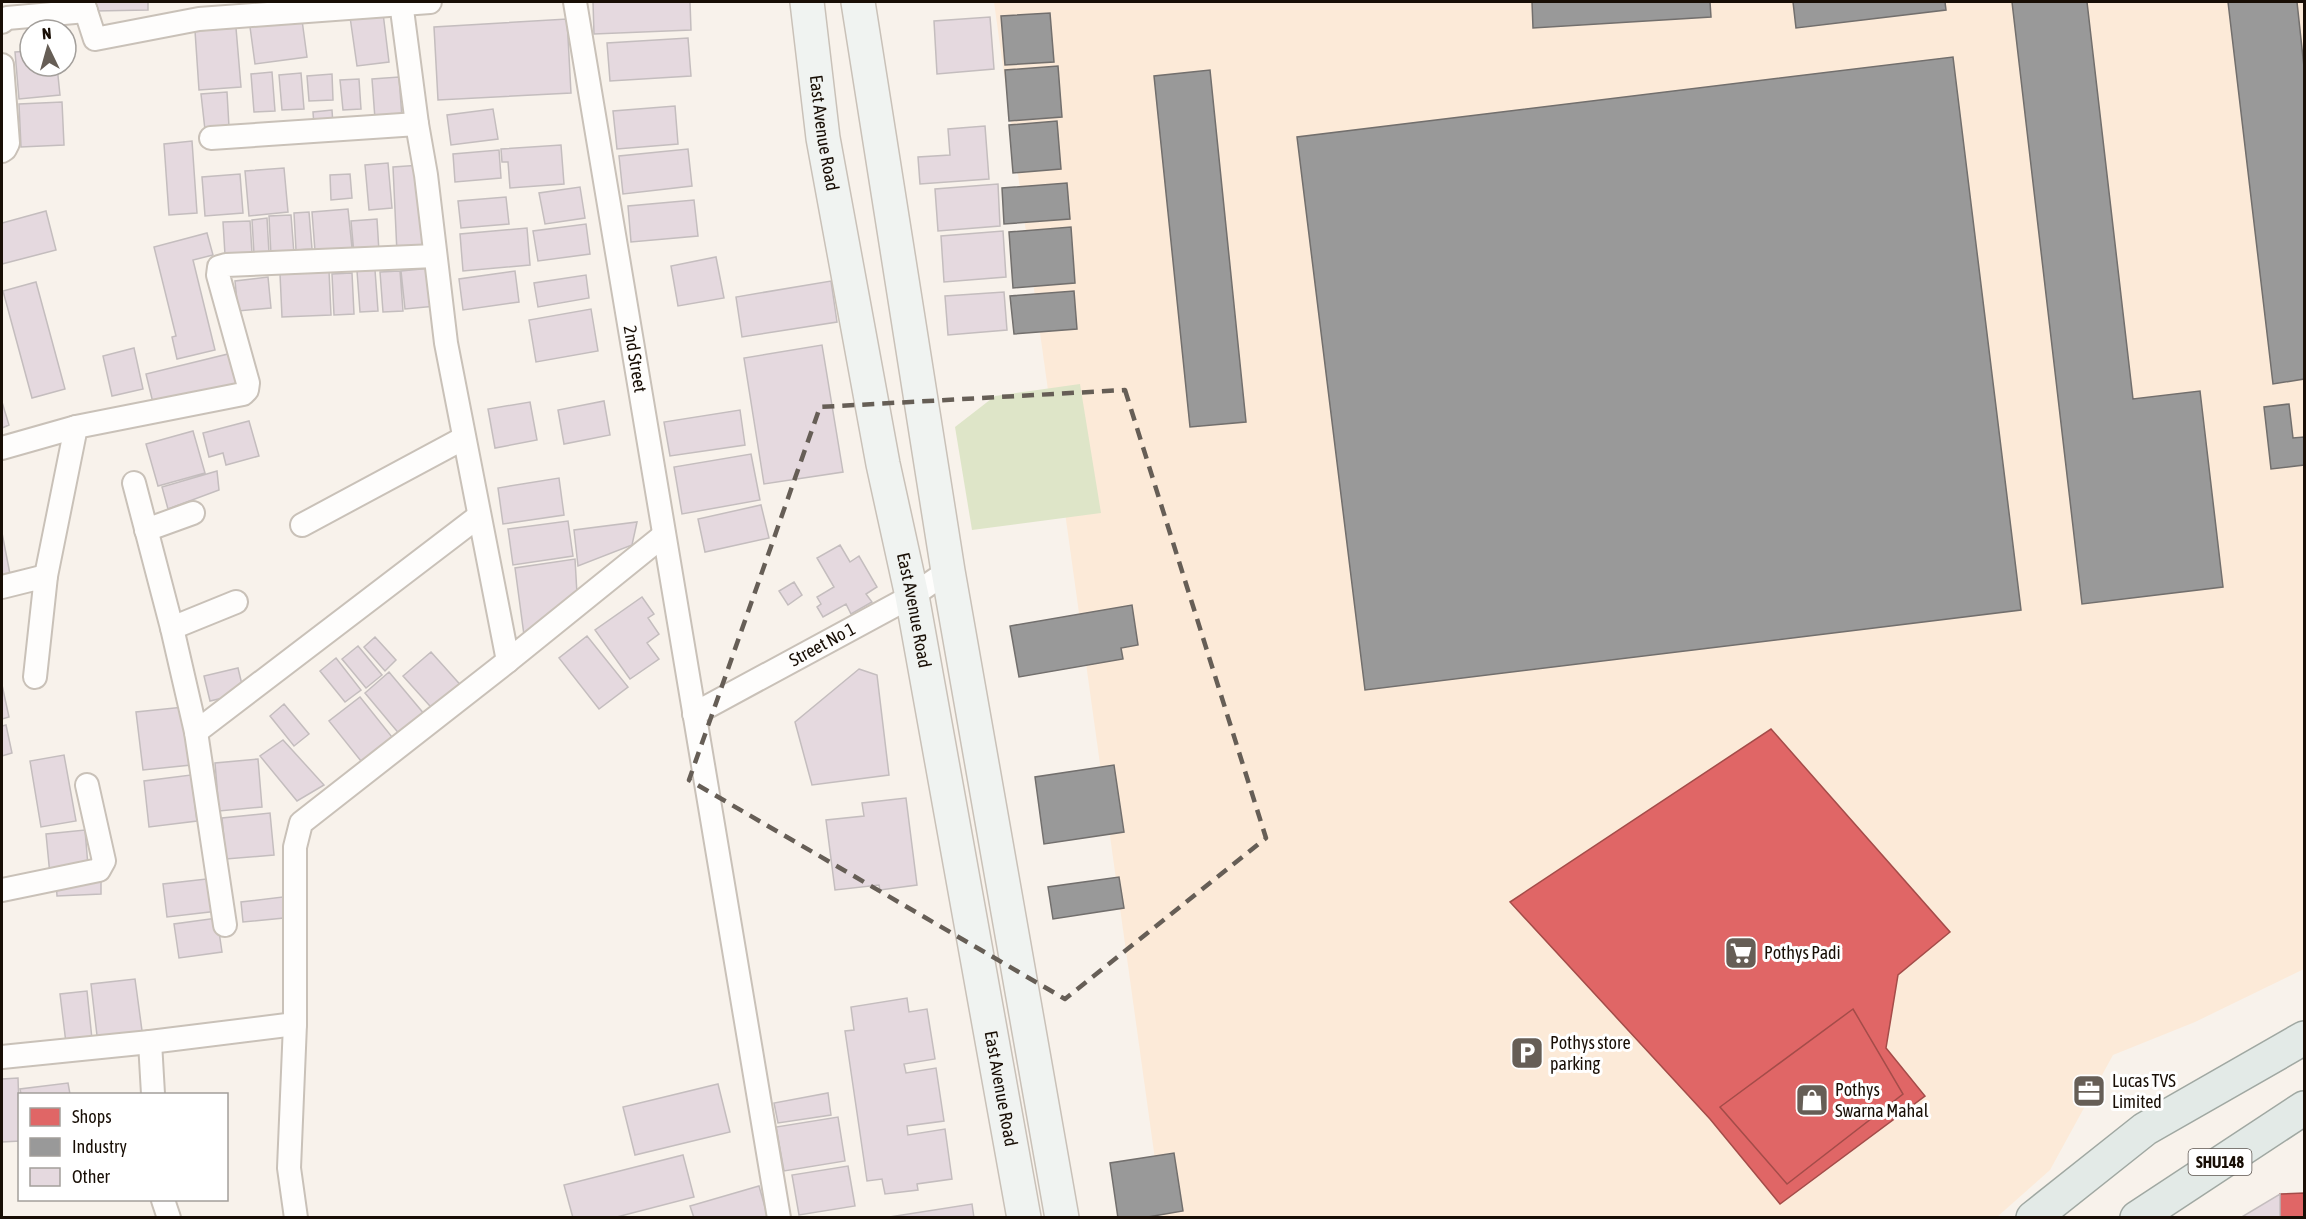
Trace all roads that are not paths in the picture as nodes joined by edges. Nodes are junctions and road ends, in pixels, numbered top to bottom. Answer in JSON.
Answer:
{"nodes":[{"id":1,"x":430,"y":2,"type":"edge"},
{"id":2,"x":575,"y":2,"type":"edge"},
{"id":3,"x":807,"y":2,"type":"edge"},
{"id":4,"x":858,"y":2,"type":"edge"},
{"id":5,"x":401,"y":3,"type":"edge"},
{"id":6,"x":85,"y":6,"type":"edge"},
{"id":7,"x":185,"y":12,"type":"edge"},
{"id":8,"x":2,"y":22,"type":"edge"},
{"id":9,"x":2,"y":65,"type":"edge"},
{"id":10,"x":417,"y":124,"type":"junction"},
{"id":11,"x":212,"y":138,"type":"dead end"},
{"id":12,"x":2,"y":151,"type":"edge"},
{"id":13,"x":435,"y":256,"type":"junction"},
{"id":14,"x":76,"y":427,"type":"junction"},
{"id":15,"x":464,"y":438,"type":"junction"},
{"id":16,"x":2,"y":448,"type":"edge"},
{"id":17,"x":134,"y":483,"type":"dead end"},
{"id":18,"x":193,"y":513,"type":"dead end"},
{"id":19,"x":479,"y":516,"type":"junction"},
{"id":20,"x":302,"y":525,"type":"dead end"},
{"id":21,"x":146,"y":530,"type":"junction"},
{"id":22,"x":664,"y":535,"type":"junction"},
{"id":23,"x":948,"y":571,"type":"junction"},
{"id":24,"x":46,"y":576,"type":"junction"},
{"id":25,"x":2,"y":587,"type":"edge"},
{"id":26,"x":912,"y":596,"type":"junction"},
{"id":27,"x":236,"y":602,"type":"dead end"},
{"id":28,"x":172,"y":628,"type":"junction"},
{"id":29,"x":508,"y":661,"type":"junction"},
{"id":30,"x":35,"y":677,"type":"dead end"},
{"id":31,"x":694,"y":714,"type":"junction"},
{"id":32,"x":196,"y":732,"type":"junction"},
{"id":33,"x":87,"y":784,"type":"dead end"},
{"id":34,"x":2,"y":890,"type":"edge"},
{"id":35,"x":225,"y":925,"type":"dead end"},
{"id":36,"x":295,"y":1024,"type":"junction"},
{"id":37,"x":2304,"y":1038,"type":"edge"},
{"id":38,"x":150,"y":1042,"type":"junction"},
{"id":39,"x":2,"y":1057,"type":"edge"},
{"id":40,"x":153,"y":1093,"type":"edge"},
{"id":41,"x":2304,"y":1108,"type":"edge"},
{"id":42,"x":163,"y":1201,"type":"edge"},
{"id":43,"x":169,"y":1218,"type":"edge"},
{"id":44,"x":296,"y":1218,"type":"edge"},
{"id":45,"x":779,"y":1218,"type":"edge"},
{"id":46,"x":1024,"y":1218,"type":"edge"},
{"id":47,"x":1062,"y":1218,"type":"edge"},
{"id":48,"x":2032,"y":1218,"type":"edge"},
{"id":49,"x":2137,"y":1218,"type":"edge"}],
"edges":[{"from":1,"to":5,"type":"street"},
{"from":2,"to":22,"type":"street","name":"2nd Street"},
{"from":3,"to":26,"type":"main road","name":"East Avenue Road"},
{"from":4,"to":23,"type":"main road"},
{"from":5,"to":7,"type":"street"},
{"from":5,"to":10,"type":"street"},
{"from":6,"to":7,"type":"street"},
{"from":6,"to":8,"type":"street"},
{"from":9,"to":12,"type":"street"},
{"from":10,"to":11,"type":"street"},
{"from":10,"to":13,"type":"street"},
{"from":13,"to":14,"type":"street"},
{"from":13,"to":15,"type":"street"},
{"from":14,"to":16,"type":"street"},
{"from":14,"to":24,"type":"street"},
{"from":15,"to":19,"type":"street"},
{"from":15,"to":20,"type":"street"},
{"from":17,"to":21,"type":"street"},
{"from":18,"to":21,"type":"street"},
{"from":19,"to":29,"type":"street"},
{"from":19,"to":32,"type":"street"},
{"from":21,"to":28,"type":"street"},
{"from":22,"to":29,"type":"street"},
{"from":22,"to":31,"type":"street","name":"2nd Street"},
{"from":23,"to":26,"type":"street","name":"Street No 1"},
{"from":23,"to":47,"type":"main road"},
{"from":24,"to":25,"type":"street"},
{"from":24,"to":30,"type":"street"},
{"from":26,"to":31,"type":"street","name":"Street No 1"},
{"from":26,"to":46,"type":"main road","name":"East Avenue Road"},
{"from":27,"to":28,"type":"street"},
{"from":28,"to":32,"type":"street"},
{"from":29,"to":36,"type":"street"},
{"from":31,"to":45,"type":"street","name":"2nd Street"},
{"from":32,"to":35,"type":"street"},
{"from":33,"to":34,"type":"street"},
{"from":36,"to":38,"type":"street"},
{"from":36,"to":44,"type":"street"},
{"from":37,"to":48,"type":"main road"},
{"from":38,"to":39,"type":"street"},
{"from":38,"to":40,"type":"street"},
{"from":41,"to":49,"type":"main road","number":"SHU148"},
{"from":42,"to":43,"type":"street"}]}
